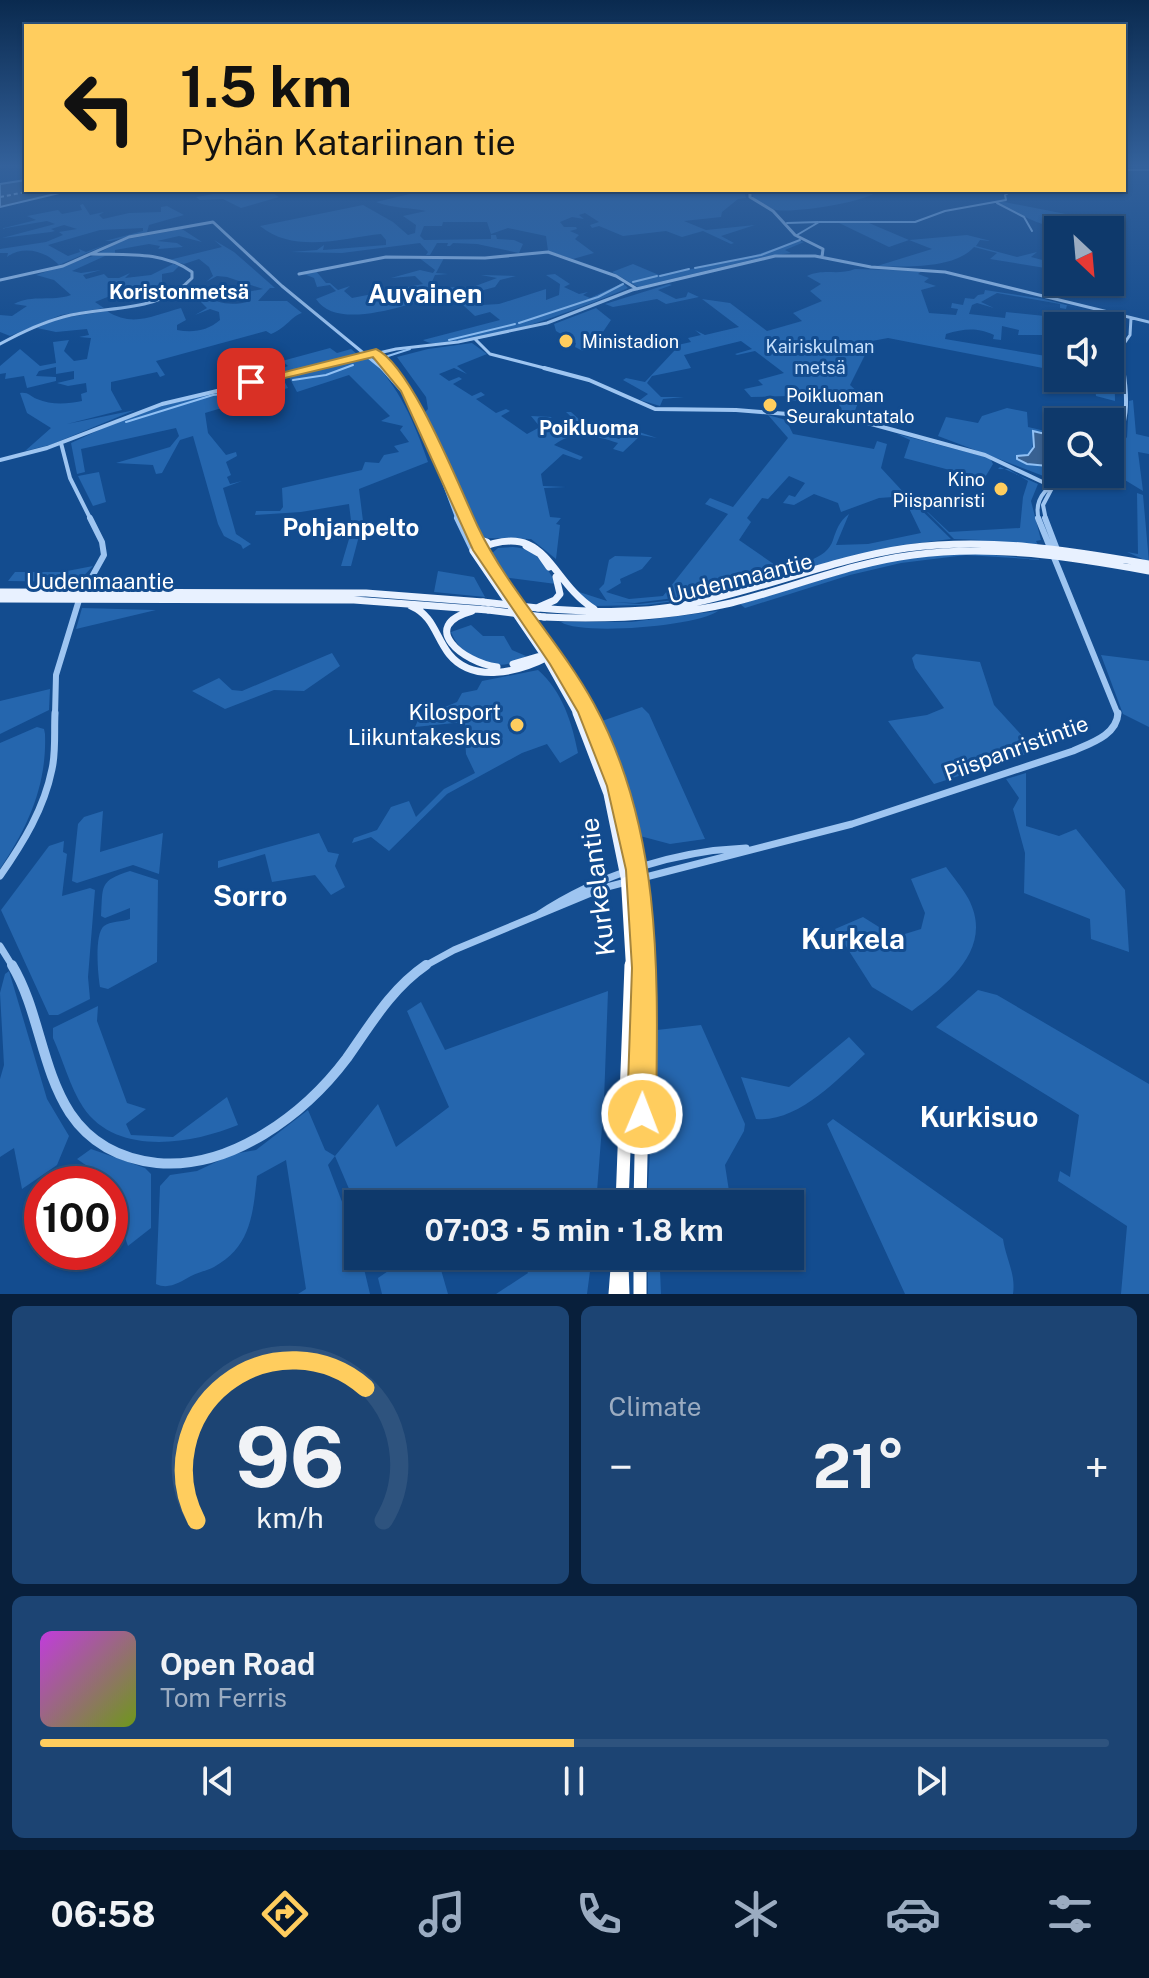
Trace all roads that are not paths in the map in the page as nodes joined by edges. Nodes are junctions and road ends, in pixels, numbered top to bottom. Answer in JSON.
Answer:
{"nodes":[{"id":1,"x":200,"y":224,"type":"edge"},
{"id":2,"x":216,"y":224,"type":"edge"},
{"id":3,"x":785,"y":224,"type":"edge"},
{"id":4,"x":92,"y":254,"type":"junction"},
{"id":5,"x":822,"y":257,"type":"junction"},
{"id":6,"x":299,"y":274,"type":"dead end"},
{"id":7,"x":0,"y":280,"type":"edge"},
{"id":8,"x":637,"y":289,"type":"junction"},
{"id":9,"x":1131,"y":318,"type":"junction"},
{"id":10,"x":1149,"y":322,"type":"edge"},
{"id":11,"x":334,"y":325,"type":"junction"},
{"id":12,"x":358,"y":339,"type":"dead end"},
{"id":13,"x":475,"y":339,"type":"junction"},
{"id":14,"x":1124,"y":342,"type":"edge"},
{"id":15,"x":0,"y":344,"type":"edge"},
{"id":16,"x":366,"y":346,"type":"dead end"},
{"id":17,"x":373,"y":353,"type":"junction"},
{"id":18,"x":1124,"y":386,"type":"edge"},
{"id":19,"x":1124,"y":431,"type":"edge"},
{"id":20,"x":61,"y":443,"type":"junction"},
{"id":21,"x":0,"y":460,"type":"edge"},
{"id":22,"x":440,"y":465,"type":"junction"},
{"id":23,"x":1044,"y":483,"type":"edge"},
{"id":24,"x":1048,"y":488,"type":"edge"},
{"id":25,"x":474,"y":538,"type":"junction"},
{"id":26,"x":502,"y":542,"type":"junction"},
{"id":27,"x":494,"y":547,"type":"junction"},
{"id":28,"x":478,"y":550,"type":"junction"},
{"id":29,"x":1055,"y":551,"type":"junction"},
{"id":30,"x":490,"y":564,"type":"junction"},
{"id":31,"x":1149,"y":564,"type":"edge"},
{"id":32,"x":1149,"y":571,"type":"edge"},
{"id":33,"x":0,"y":592,"type":"edge"},
{"id":34,"x":82,"y":596,"type":"junction"},
{"id":35,"x":0,"y":599,"type":"edge"},
{"id":36,"x":396,"y":602,"type":"junction"},
{"id":37,"x":538,"y":608,"type":"junction"},
{"id":38,"x":488,"y":610,"type":"junction"},
{"id":39,"x":600,"y":612,"type":"junction"},
{"id":40,"x":532,"y":637,"type":"junction"},
{"id":41,"x":547,"y":655,"type":"junction"},
{"id":42,"x":526,"y":661,"type":"junction"},
{"id":43,"x":0,"y":876,"type":"edge"},
{"id":44,"x":632,"y":876,"type":"junction"},
{"id":45,"x":0,"y":946,"type":"edge"},
{"id":46,"x":623,"y":1190,"type":"edge"},
{"id":47,"x":640,"y":1190,"type":"edge"},
{"id":48,"x":618,"y":1270,"type":"edge"},
{"id":49,"x":621,"y":1270,"type":"edge"},
{"id":50,"x":640,"y":1270,"type":"edge"},
{"id":51,"x":615,"y":1294,"type":"edge"},
{"id":52,"x":623,"y":1294,"type":"edge"},
{"id":53,"x":640,"y":1294,"type":"edge"}],
"edges":[{"from":1,"to":4,"type":"street","name":"Kurkelantie"},
{"from":2,"to":11,"type":"street","name":"Kurkelantie"},
{"from":3,"to":5,"type":"street"},
{"from":4,"to":7,"type":"street"},
{"from":4,"to":15,"type":"street"},
{"from":5,"to":8,"type":"street"},
{"from":5,"to":9,"type":"street"},
{"from":6,"to":8,"type":"street"},
{"from":8,"to":13,"type":"street"},
{"from":9,"to":10,"type":"street"},
{"from":9,"to":14,"type":"street"},
{"from":11,"to":12,"type":"street","name":"Kurkelantie"},
{"from":11,"to":17,"type":"street","name":"Kurkelantie"},
{"from":13,"to":17,"type":"street"},
{"from":13,"to":23,"type":"street"},
{"from":16,"to":17,"type":"street","name":"Kurkelantie"},
{"from":17,"to":20,"type":"street"},
{"from":17,"to":22,"type":"street","name":"Kurkelantie"},
{"from":18,"to":19,"type":"street"},
{"from":20,"to":21,"type":"street"},
{"from":20,"to":34,"type":"street"},
{"from":22,"to":25,"type":"street","name":"Kurkelantie"},
{"from":22,"to":28,"type":"street","name":"Kurkelantie"},
{"from":24,"to":29,"type":"street","name":"Piispanristintie"},
{"from":25,"to":26,"type":"main road"},
{"from":25,"to":28,"type":"street","name":"Kurkelantie"},
{"from":26,"to":28,"type":"main road"},
{"from":26,"to":39,"type":"main road"},
{"from":27,"to":28,"type":"main road"},
{"from":27,"to":30,"type":"main road"},
{"from":27,"to":37,"type":"main road"},
{"from":28,"to":30,"type":"main road","name":"Kurkelantie"},
{"from":28,"to":40,"type":"main road","name":"Kurkelantie"},
{"from":29,"to":31,"type":"main road","name":"Uudenmaantie"},
{"from":29,"to":32,"type":"main road","name":"Uudenmaantie"},
{"from":29,"to":38,"type":"main road","name":"Uudenmaantie","bridge":true},
{"from":29,"to":39,"type":"main road","name":"Uudenmaantie"},
{"from":29,"to":44,"type":"street","name":"Piispanristintie"},
{"from":30,"to":41,"type":"main road","name":"Kurkelantie"},
{"from":33,"to":34,"type":"main road","name":"Uudenmaantie"},
{"from":34,"to":35,"type":"main road","name":"Uudenmaantie"},
{"from":34,"to":36,"type":"main road","name":"Uudenmaantie"},
{"from":34,"to":37,"type":"main road","name":"Uudenmaantie","bridge":true},
{"from":34,"to":43,"type":"street"},
{"from":36,"to":38,"type":"main road","name":"Uudenmaantie"},
{"from":36,"to":41,"type":"main road"},
{"from":37,"to":39,"type":"main road","name":"Uudenmaantie"},
{"from":38,"to":42,"type":"main road"},
{"from":40,"to":41,"type":"main road","name":"Kurkelantie"},
{"from":40,"to":42,"type":"main road"},
{"from":41,"to":42,"type":"main road"},
{"from":41,"to":44,"type":"main road","name":"Kurkelantie"},
{"from":44,"to":45,"type":"street","name":"Piispanristintie"},
{"from":44,"to":46,"type":"highway","name":"Kurkelantie"},
{"from":44,"to":47,"type":"highway","name":"Kurkelantie"},
{"from":48,"to":51,"type":"highway"},
{"from":49,"to":52,"type":"highway"},
{"from":50,"to":53,"type":"highway"}]}
